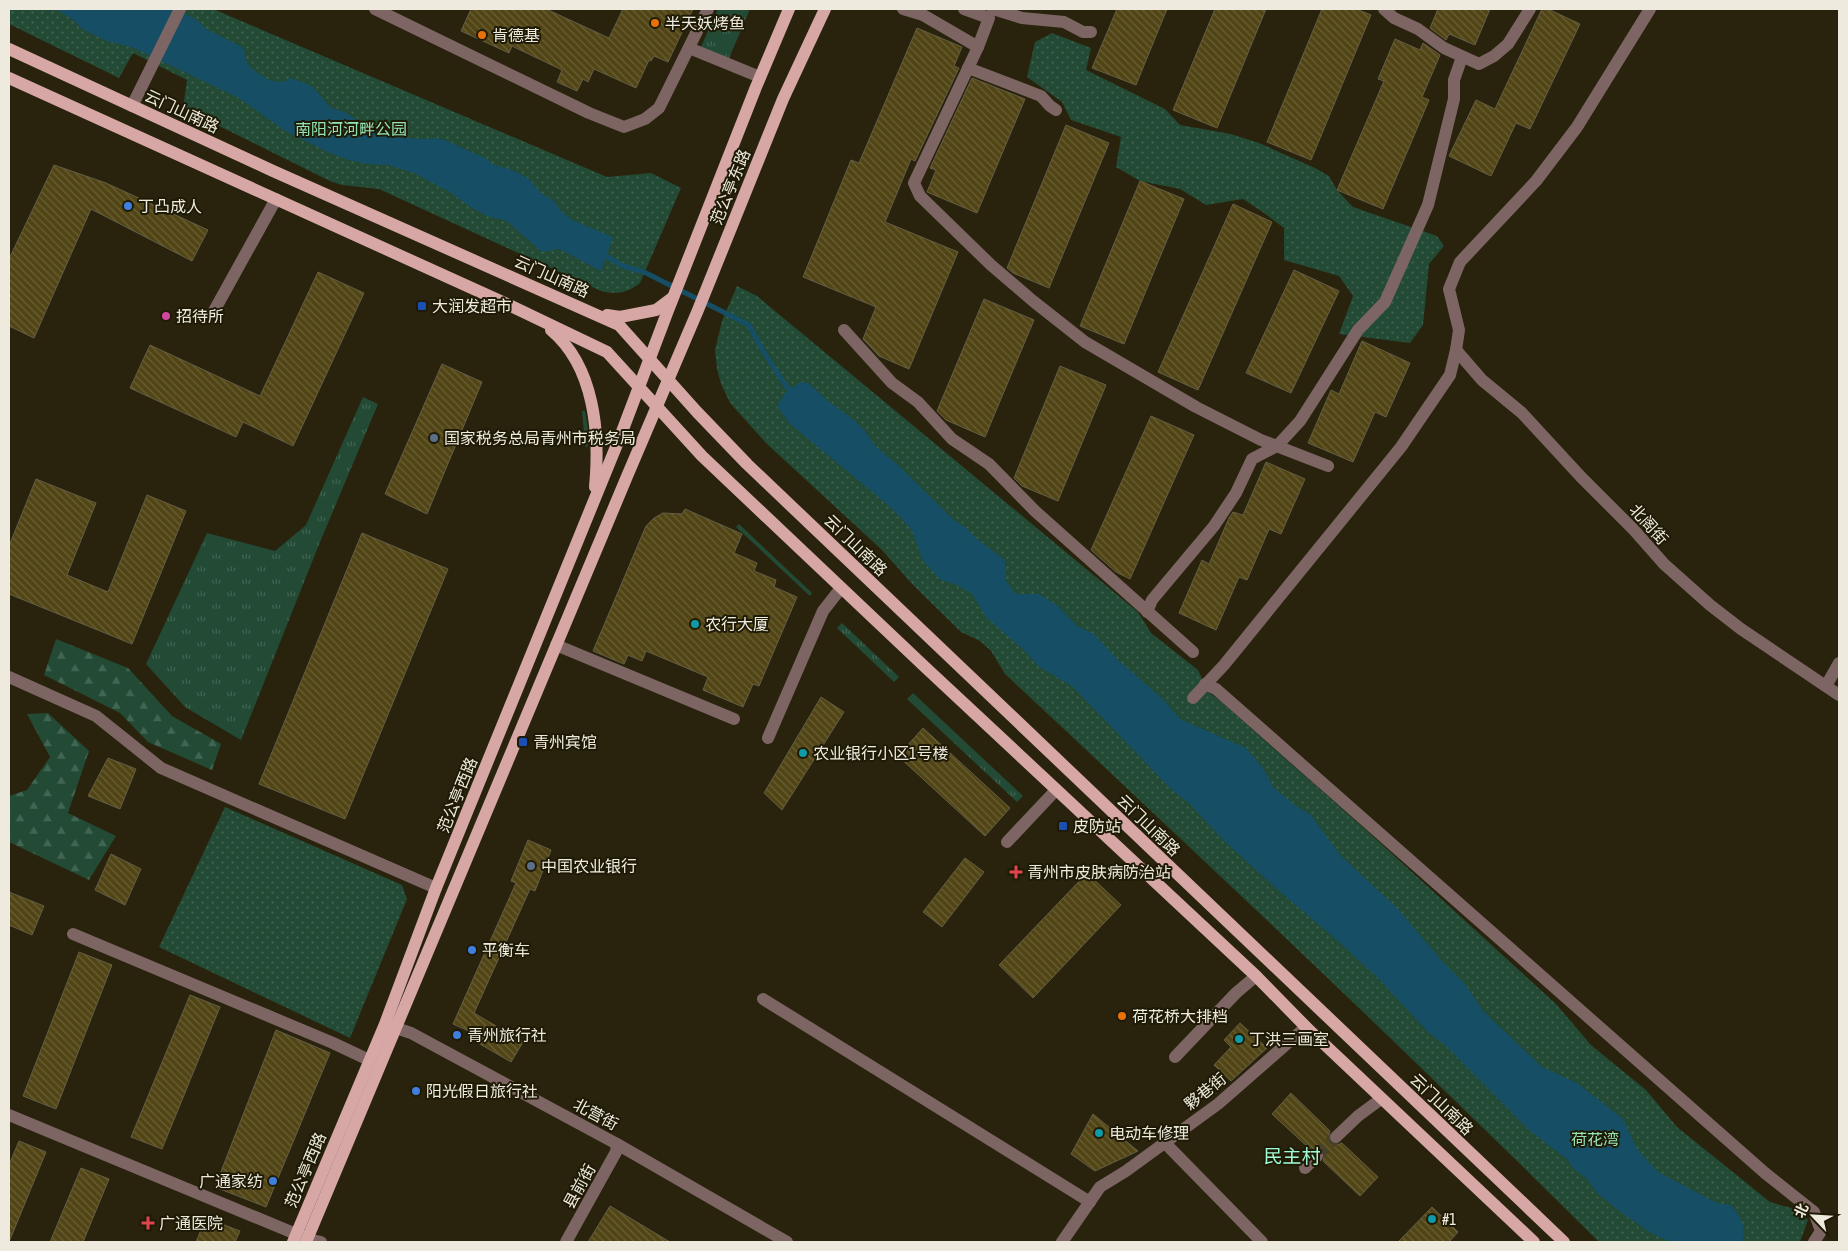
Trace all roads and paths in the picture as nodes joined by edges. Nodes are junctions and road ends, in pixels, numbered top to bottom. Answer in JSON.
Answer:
{"nodes":[{"id":1,"x":180,"y":9,"type":"edge"},
{"id":2,"x":375,"y":9,"type":"edge"},
{"id":3,"x":708,"y":9,"type":"edge"},
{"id":4,"x":789,"y":9,"type":"edge"},
{"id":5,"x":825,"y":9,"type":"edge"},
{"id":6,"x":903,"y":9,"type":"edge"},
{"id":7,"x":964,"y":9,"type":"edge"},
{"id":8,"x":1384,"y":9,"type":"edge"},
{"id":9,"x":1530,"y":9,"type":"edge"},
{"id":10,"x":1650,"y":9,"type":"edge"},
{"id":11,"x":992,"y":12,"type":"edge"},
{"id":12,"x":1091,"y":32,"type":"dead end"},
{"id":13,"x":978,"y":47,"type":"junction"},
{"id":14,"x":689,"y":48,"type":"junction"},
{"id":15,"x":9,"y":49,"type":"edge"},
{"id":16,"x":1462,"y":57,"type":"junction"},
{"id":17,"x":968,"y":68,"type":"junction"},
{"id":18,"x":9,"y":78,"type":"edge"},
{"id":19,"x":758,"y":82,"type":"junction"},
{"id":20,"x":132,"y":106,"type":"junction"},
{"id":21,"x":1056,"y":110,"type":"dead end"},
{"id":22,"x":276,"y":199,"type":"junction"},
{"id":23,"x":672,"y":298,"type":"junction"},
{"id":24,"x":214,"y":311,"type":"dead end"},
{"id":25,"x":594,"y":313,"type":"junction"},
{"id":26,"x":537,"y":319,"type":"junction"},
{"id":27,"x":844,"y":330,"type":"dead end"},
{"id":28,"x":1456,"y":350,"type":"junction"},
{"id":29,"x":650,"y":359,"type":"junction"},
{"id":30,"x":668,"y":380,"type":"junction"},
{"id":31,"x":639,"y":387,"type":"junction"},
{"id":32,"x":657,"y":406,"type":"junction"},
{"id":33,"x":1277,"y":446,"type":"junction"},
{"id":34,"x":1328,"y":466,"type":"dead end"},
{"id":35,"x":594,"y":499,"type":"junction"},
{"id":36,"x":841,"y":588,"type":"junction"},
{"id":37,"x":1147,"y":612,"type":"dead end"},
{"id":38,"x":556,"y":645,"type":"junction"},
{"id":39,"x":1193,"y":652,"type":"dead end"},
{"id":40,"x":1839,"y":663,"type":"edge"},
{"id":41,"x":9,"y":677,"type":"edge"},
{"id":42,"x":1205,"y":684,"type":"junction"},
{"id":43,"x":1826,"y":686,"type":"junction"},
{"id":44,"x":1839,"y":695,"type":"edge"},
{"id":45,"x":1193,"y":698,"type":"dead end"},
{"id":46,"x":734,"y":719,"type":"dead end"},
{"id":47,"x":768,"y":738,"type":"dead end"},
{"id":48,"x":1072,"y":773,"type":"junction"},
{"id":49,"x":1056,"y":790,"type":"junction"},
{"id":50,"x":1007,"y":842,"type":"dead end"},
{"id":51,"x":436,"y":888,"type":"junction"},
{"id":52,"x":73,"y":934,"type":"dead end"},
{"id":53,"x":1256,"y":976,"type":"junction"},
{"id":54,"x":763,"y":999,"type":"dead end"},
{"id":55,"x":390,"y":1026,"type":"junction"},
{"id":56,"x":1306,"y":1027,"type":"junction"},
{"id":57,"x":1175,"y":1057,"type":"dead end"},
{"id":58,"x":369,"y":1060,"type":"junction"},
{"id":59,"x":1381,"y":1098,"type":"junction"},
{"id":60,"x":9,"y":1116,"type":"edge"},
{"id":61,"x":1336,"y":1137,"type":"tunnel mouth"},
{"id":62,"x":1165,"y":1143,"type":"junction"},
{"id":63,"x":617,"y":1144,"type":"junction"},
{"id":64,"x":1317,"y":1156,"type":"tunnel mouth"},
{"id":65,"x":1304,"y":1168,"type":"dead end"},
{"id":66,"x":1090,"y":1202,"type":"junction"},
{"id":67,"x":301,"y":1239,"type":"edge"},
{"id":68,"x":569,"y":1241,"type":"edge"},
{"id":69,"x":321,"y":1242,"type":"edge"},
{"id":70,"x":786,"y":1242,"type":"edge"},
{"id":71,"x":1062,"y":1242,"type":"edge"},
{"id":72,"x":1262,"y":1242,"type":"edge"},
{"id":73,"x":1534,"y":1242,"type":"edge"},
{"id":74,"x":1564,"y":1242,"type":"edge"},
{"id":75,"x":1814,"y":1242,"type":"edge"}],
"edges":[{"from":1,"to":20,"type":"street"},
{"from":2,"to":14,"type":"street"},
{"from":3,"to":14,"type":"street"},
{"from":4,"to":19,"type":"main road","name":"范公亭东路"},
{"from":5,"to":30,"type":"main road","name":"范公亭东路"},
{"from":6,"to":13,"type":"street"},
{"from":7,"to":11,"type":"street"},
{"from":8,"to":16,"type":"street"},
{"from":9,"to":16,"type":"street"},
{"from":10,"to":28,"type":"street"},
{"from":11,"to":12,"type":"street"},
{"from":11,"to":13,"type":"street"},
{"from":13,"to":17,"type":"street"},
{"from":14,"to":19,"type":"street"},
{"from":15,"to":20,"type":"main road","name":"云门山南路"},
{"from":16,"to":33,"type":"street"},
{"from":17,"to":21,"type":"street"},
{"from":17,"to":33,"type":"street"},
{"from":18,"to":22,"type":"main road"},
{"from":19,"to":23,"type":"main road","name":"范公亭东路"},
{"from":20,"to":25,"type":"main road","name":"云门山南路"},
{"from":22,"to":24,"type":"street"},
{"from":22,"to":26,"type":"main road"},
{"from":23,"to":25,"type":"main road"},
{"from":23,"to":29,"type":"main road","name":"范公亭东路"},
{"from":25,"to":29,"type":"main road","name":"云门山南路"},
{"from":26,"to":31,"type":"main road"},
{"from":26,"to":35,"type":"main road"},
{"from":27,"to":39,"type":"street"},
{"from":28,"to":42,"type":"street"},
{"from":28,"to":43,"type":"street","name":"北阁街"},
{"from":29,"to":30,"type":"main road","name":"云门山南路"},
{"from":29,"to":31,"type":"main road","name":"范公亭西路"},
{"from":30,"to":32,"type":"main road","name":"范公亭西路"},
{"from":30,"to":48,"type":"main road","name":"云门山南路"},
{"from":31,"to":32,"type":"main road"},
{"from":31,"to":35,"type":"main road","name":"范公亭西路"},
{"from":32,"to":36,"type":"main road"},
{"from":32,"to":38,"type":"main road","name":"范公亭西路"},
{"from":33,"to":34,"type":"street"},
{"from":33,"to":37,"type":"street"},
{"from":35,"to":51,"type":"main road","name":"范公亭西路"},
{"from":36,"to":47,"type":"street"},
{"from":36,"to":49,"type":"main road"},
{"from":38,"to":46,"type":"street"},
{"from":38,"to":55,"type":"main road","name":"范公亭西路"},
{"from":40,"to":43,"type":"street"},
{"from":41,"to":51,"type":"street"},
{"from":42,"to":45,"type":"street"},
{"from":42,"to":75,"type":"street"},
{"from":43,"to":44,"type":"street","name":"北阁街"},
{"from":48,"to":49,"type":"main road"},
{"from":48,"to":74,"type":"main road","name":"云门山南路"},
{"from":49,"to":50,"type":"street"},
{"from":49,"to":53,"type":"main road"},
{"from":51,"to":55,"type":"main road","name":"范公亭西路"},
{"from":52,"to":58,"type":"street"},
{"from":53,"to":56,"type":"main road"},
{"from":53,"to":57,"type":"street"},
{"from":54,"to":66,"type":"street"},
{"from":55,"to":58,"type":"main road","name":"范公亭西路"},
{"from":55,"to":63,"type":"street","name":"北营街"},
{"from":55,"to":67,"type":"main road","name":"范公亭西路"},
{"from":56,"to":59,"type":"main road"},
{"from":56,"to":62,"type":"street","name":"夥巷街"},
{"from":58,"to":67,"type":"main road","name":"范公亭西路"},
{"from":59,"to":61,"type":"street"},
{"from":59,"to":73,"type":"main road"},
{"from":60,"to":67,"type":"street"},
{"from":62,"to":66,"type":"street","name":"夥巷街"},
{"from":62,"to":72,"type":"street"},
{"from":63,"to":68,"type":"street","name":"县前街"},
{"from":63,"to":70,"type":"street","name":"北营街"},
{"from":64,"to":65,"type":"street"},
{"from":66,"to":71,"type":"street","name":"夥巷街"},
{"from":67,"to":69,"type":"street"}]}
